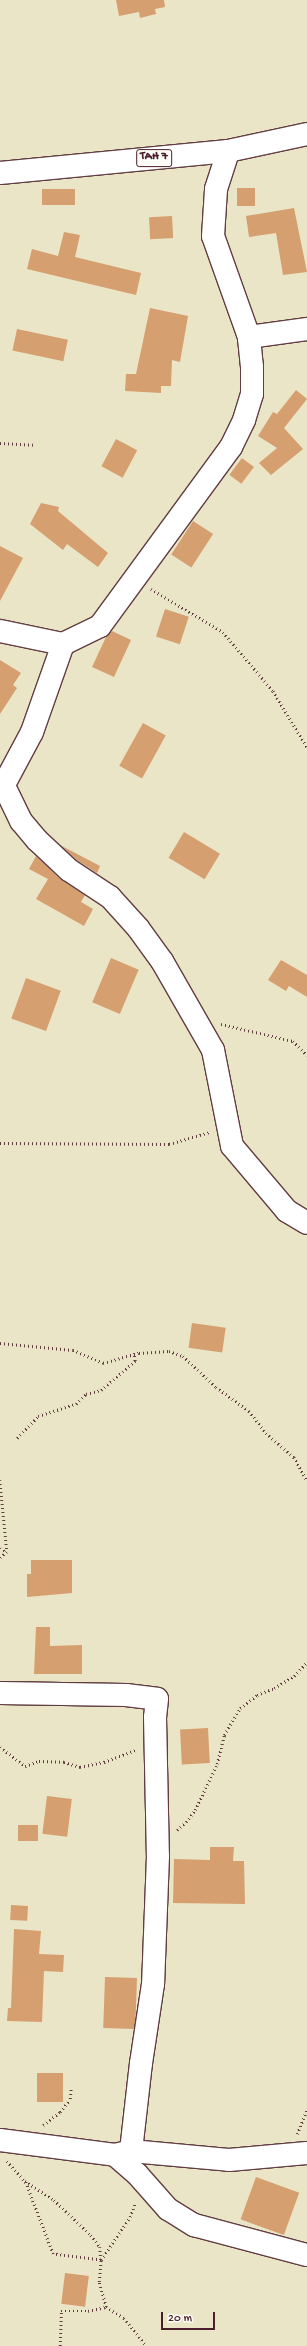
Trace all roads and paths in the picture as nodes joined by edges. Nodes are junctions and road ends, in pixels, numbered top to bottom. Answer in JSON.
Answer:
{"nodes":[{"id":1,"x":307,"y":134,"type":"edge"},
{"id":2,"x":228,"y":151,"type":"junction"},
{"id":3,"x":0,"y":173,"type":"edge"},
{"id":4,"x":307,"y":329,"type":"edge"},
{"id":5,"x":249,"y":337,"type":"junction"},
{"id":6,"x":0,"y":443,"type":"edge"},
{"id":7,"x":33,"y":445,"type":"dead end"},
{"id":8,"x":133,"y":578,"type":"junction"},
{"id":9,"x":0,"y":631,"type":"edge"},
{"id":10,"x":63,"y":644,"type":"junction"},
{"id":11,"x":307,"y":747,"type":"edge"},
{"id":12,"x":2,"y":789,"type":"edge"},
{"id":13,"x":199,"y":1021,"type":"junction"},
{"id":14,"x":307,"y":1055,"type":"edge"},
{"id":15,"x":227,"y":1125,"type":"junction"},
{"id":16,"x":0,"y":1143,"type":"edge"},
{"id":17,"x":307,"y":1224,"type":"edge"},
{"id":18,"x":0,"y":1343,"type":"edge"},
{"id":19,"x":134,"y":1355,"type":"junction"},
{"id":20,"x":17,"y":1438,"type":"dead end"},
{"id":21,"x":0,"y":1480,"type":"edge"},
{"id":22,"x":307,"y":1480,"type":"edge"},
{"id":23,"x":0,"y":1548,"type":"edge"},
{"id":24,"x":7,"y":1552,"type":"junction"},
{"id":25,"x":0,"y":1558,"type":"edge"},
{"id":26,"x":307,"y":1662,"type":"edge"},
{"id":27,"x":0,"y":1693,"type":"edge"},
{"id":28,"x":157,"y":1740,"type":"junction"},
{"id":29,"x":0,"y":1747,"type":"edge"},
{"id":30,"x":158,"y":1841,"type":"junction"},
{"id":31,"x":71,"y":2088,"type":"dead end"},
{"id":32,"x":307,"y":2108,"type":"edge"},
{"id":33,"x":25,"y":2145,"type":"junction"},
{"id":34,"x":2,"y":2148,"type":"edge"},
{"id":35,"x":123,"y":2153,"type":"junction"},
{"id":36,"x":299,"y":2154,"type":"edge"},
{"id":37,"x":137,"y":2174,"type":"junction"},
{"id":38,"x":25,"y":2181,"type":"junction"},
{"id":39,"x":307,"y":2255,"type":"edge"},
{"id":40,"x":101,"y":2260,"type":"junction"},
{"id":41,"x":106,"y":2307,"type":"junction"},
{"id":42,"x":60,"y":2346,"type":"edge"},
{"id":43,"x":147,"y":2346,"type":"edge"}],
"edges":[{"from":1,"to":2,"type":"main road","number":"TAH 7"},
{"from":2,"to":3,"type":"main road","number":"TAH 7"},
{"from":2,"to":5,"type":"main road"},
{"from":4,"to":5,"type":"main road"},
{"from":5,"to":8,"type":"main road"},
{"from":6,"to":7,"type":"path"},
{"from":8,"to":10,"type":"main road"},
{"from":8,"to":11,"type":"path"},
{"from":9,"to":10,"type":"main road"},
{"from":10,"to":12,"type":"main road"},
{"from":12,"to":13,"type":"main road"},
{"from":13,"to":14,"type":"path"},
{"from":13,"to":15,"type":"main road"},
{"from":15,"to":16,"type":"path"},
{"from":15,"to":17,"type":"main road"},
{"from":18,"to":19,"type":"path"},
{"from":19,"to":20,"type":"path"},
{"from":19,"to":22,"type":"path"},
{"from":21,"to":24,"type":"path"},
{"from":23,"to":24,"type":"path"},
{"from":24,"to":25,"type":"path"},
{"from":26,"to":30,"type":"path"},
{"from":27,"to":28,"type":"main road"},
{"from":28,"to":29,"type":"path"},
{"from":28,"to":30,"type":"main road"},
{"from":30,"to":35,"type":"main road"},
{"from":31,"to":33,"type":"path"},
{"from":32,"to":36,"type":"path"},
{"from":33,"to":34,"type":"main road"},
{"from":33,"to":35,"type":"main road"},
{"from":34,"to":38,"type":"path"},
{"from":35,"to":36,"type":"main road"},
{"from":35,"to":37,"type":"main road"},
{"from":37,"to":39,"type":"main road"},
{"from":37,"to":40,"type":"path"},
{"from":38,"to":40,"type":"path"},
{"from":38,"to":40,"type":"path"},
{"from":40,"to":41,"type":"path"},
{"from":41,"to":42,"type":"path"},
{"from":41,"to":43,"type":"path"}]}
